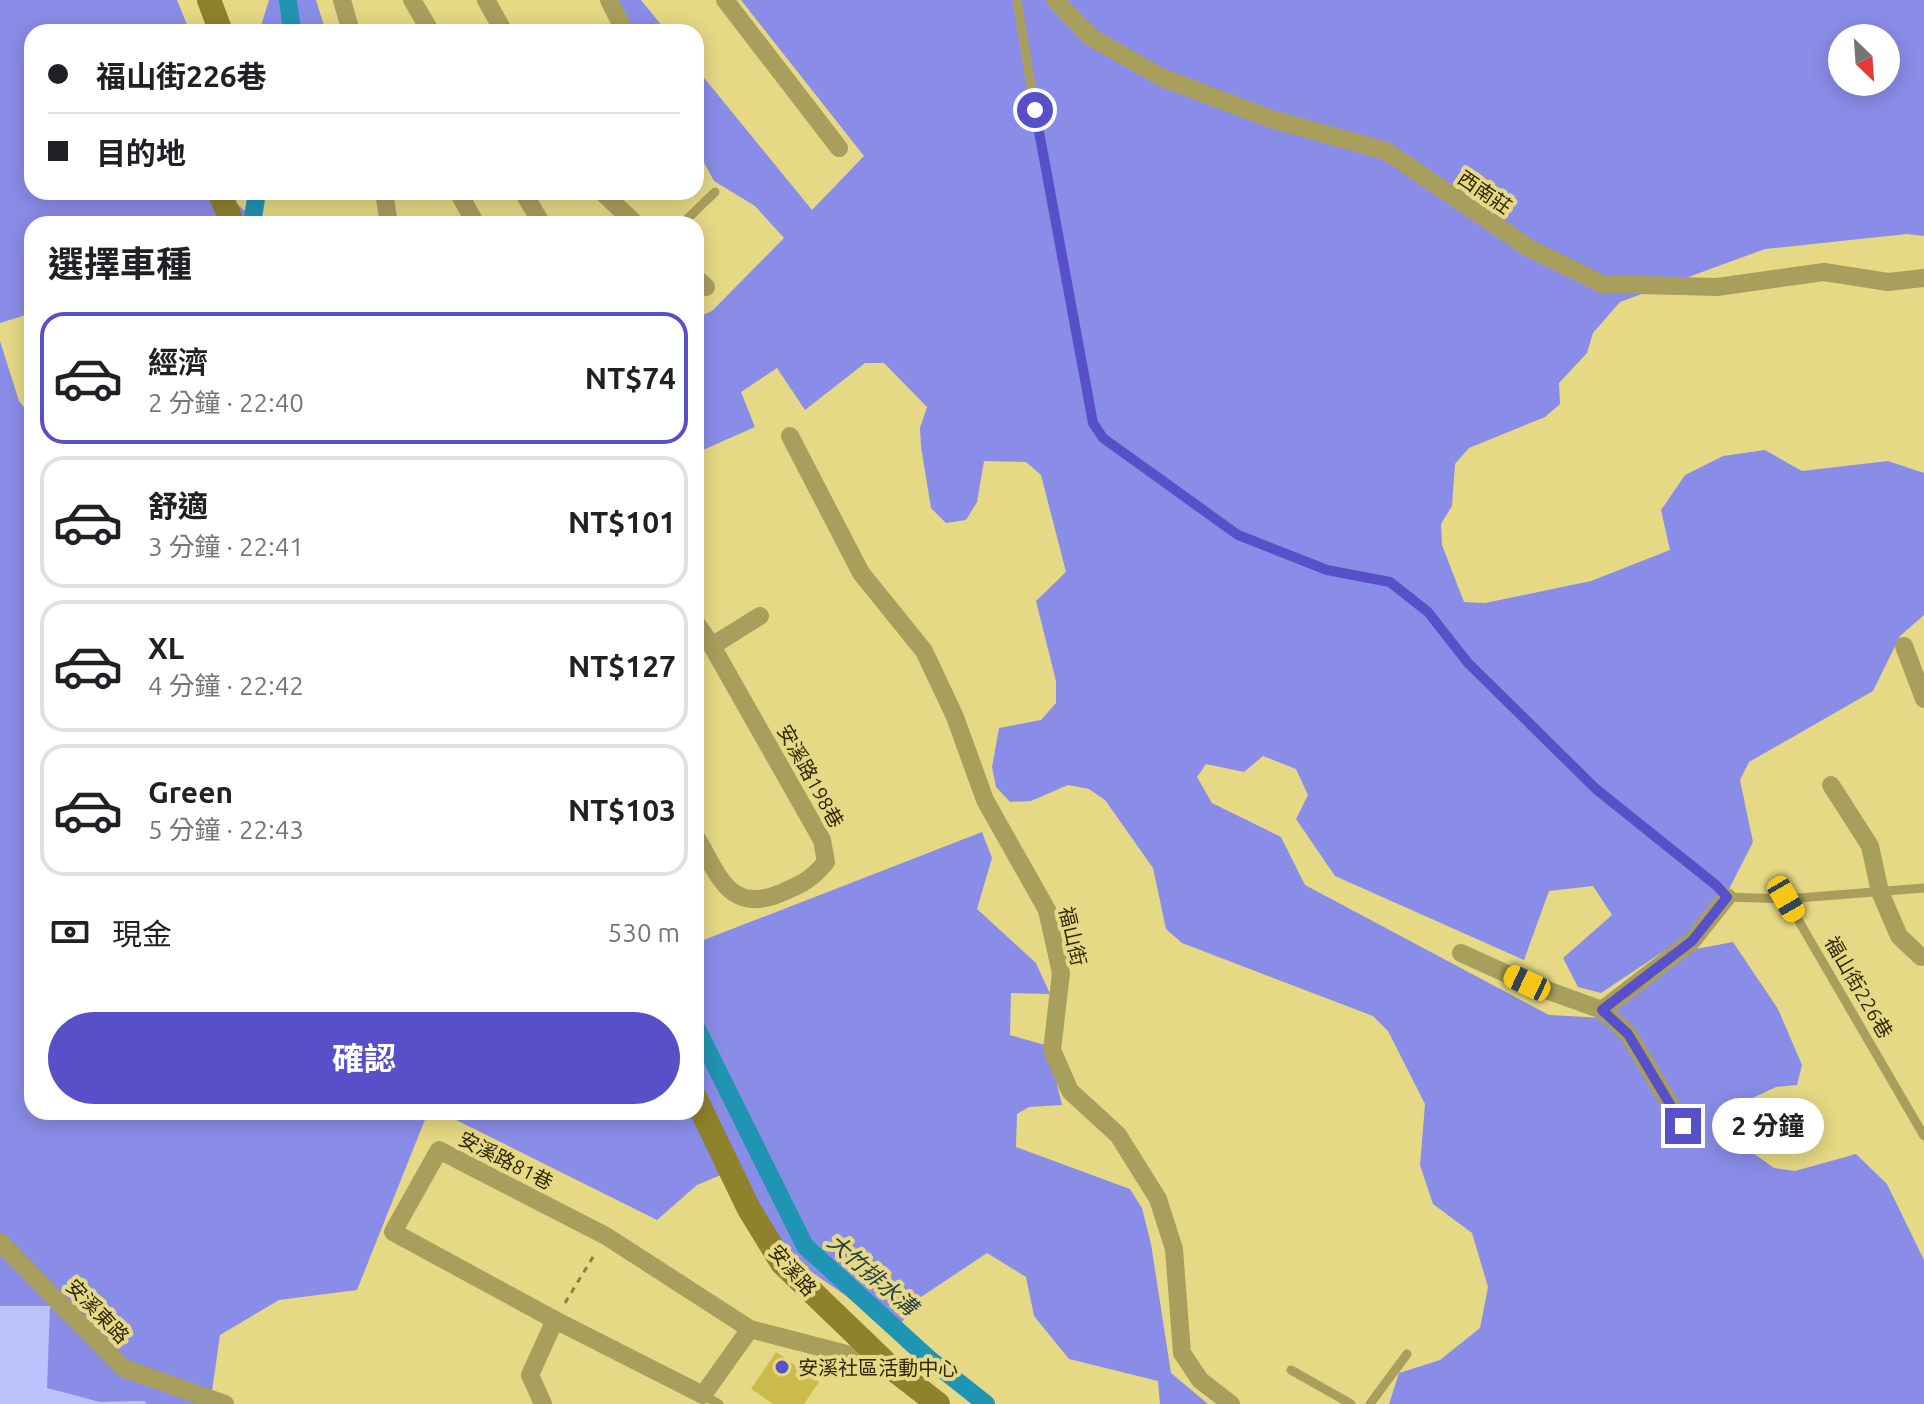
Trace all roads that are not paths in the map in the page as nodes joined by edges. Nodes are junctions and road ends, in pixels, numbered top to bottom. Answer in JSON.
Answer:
{"nodes":[{"id":1,"x":209,"y":0,"type":"edge"},
{"id":2,"x":342,"y":0,"type":"edge"},
{"id":3,"x":412,"y":0,"type":"edge"},
{"id":4,"x":486,"y":0,"type":"edge"},
{"id":5,"x":609,"y":0,"type":"edge"},
{"id":6,"x":725,"y":0,"type":"edge"},
{"id":7,"x":1017,"y":0,"type":"edge"},
{"id":8,"x":1055,"y":0,"type":"edge"},
{"id":9,"x":218,"y":24,"type":"edge"},
{"id":10,"x":349,"y":24,"type":"edge"},
{"id":11,"x":426,"y":24,"type":"edge"},
{"id":12,"x":500,"y":24,"type":"edge"},
{"id":13,"x":621,"y":24,"type":"edge"},
{"id":14,"x":839,"y":148,"type":"dead end"},
{"id":15,"x":715,"y":192,"type":"dead end"},
{"id":16,"x":610,"y":200,"type":"edge"},
{"id":17,"x":628,"y":216,"type":"edge"},
{"id":18,"x":690,"y":216,"type":"edge"},
{"id":19,"x":1924,"y":278,"type":"edge"},
{"id":20,"x":790,"y":436,"type":"dead end"},
{"id":21,"x":760,"y":616,"type":"dead end"},
{"id":22,"x":704,"y":634,"type":"edge"},
{"id":23,"x":712,"y":646,"type":"junction"},
{"id":24,"x":1904,"y":646,"type":"dead end"},
{"id":25,"x":1924,"y":699,"type":"edge"},
{"id":26,"x":1831,"y":785,"type":"dead end"},
{"id":27,"x":704,"y":850,"type":"edge"},
{"id":28,"x":1924,"y":888,"type":"edge"},
{"id":29,"x":1880,"y":892,"type":"junction"},
{"id":30,"x":1727,"y":897,"type":"junction"},
{"id":31,"x":1786,"y":899,"type":"junction"},
{"id":32,"x":1461,"y":953,"type":"dead end"},
{"id":33,"x":1921,"y":957,"type":"dead end"},
{"id":34,"x":1602,"y":1010,"type":"junction"},
{"id":35,"x":704,"y":1116,"type":"edge"},
{"id":36,"x":1683,"y":1126,"type":"dead end"},
{"id":37,"x":1924,"y":1136,"type":"edge"},
{"id":38,"x":0,"y":1242,"type":"edge"},
{"id":39,"x":555,"y":1320,"type":"junction"},
{"id":40,"x":750,"y":1329,"type":"junction"},
{"id":41,"x":1407,"y":1354,"type":"dead end"},
{"id":42,"x":888,"y":1365,"type":"junction"},
{"id":43,"x":1291,"y":1370,"type":"dead end"},
{"id":44,"x":707,"y":1401,"type":"edge"},
{"id":45,"x":225,"y":1404,"type":"edge"},
{"id":46,"x":543,"y":1404,"type":"edge"},
{"id":47,"x":938,"y":1404,"type":"edge"},
{"id":48,"x":1231,"y":1404,"type":"edge"},
{"id":49,"x":1351,"y":1404,"type":"edge"},
{"id":50,"x":1370,"y":1404,"type":"edge"}],
"edges":[{"from":1,"to":9,"type":"street"},
{"from":2,"to":10,"type":"street"},
{"from":3,"to":11,"type":"street"},
{"from":4,"to":12,"type":"street"},
{"from":5,"to":13,"type":"street"},
{"from":6,"to":14,"type":"street"},
{"from":7,"to":30,"type":"lane"},
{"from":8,"to":19,"type":"street","name":"西南莊"},
{"from":15,"to":18,"type":"lane"},
{"from":16,"to":17,"type":"street"},
{"from":20,"to":48,"type":"street","name":"福山街"},
{"from":21,"to":23,"type":"street"},
{"from":22,"to":23,"type":"street","name":"安溪路198巷"},
{"from":23,"to":27,"type":"street","name":"安溪路198巷"},
{"from":24,"to":25,"type":"street"},
{"from":26,"to":29,"type":"street"},
{"from":28,"to":29,"type":"lane"},
{"from":29,"to":31,"type":"lane"},
{"from":29,"to":33,"type":"street"},
{"from":30,"to":31,"type":"lane"},
{"from":30,"to":34,"type":"street"},
{"from":31,"to":37,"type":"lane","name":"福山街226巷"},
{"from":32,"to":34,"type":"street"},
{"from":34,"to":36,"type":"street"},
{"from":35,"to":42,"type":"street","name":"安溪路"},
{"from":38,"to":45,"type":"street","name":"安溪東路"},
{"from":39,"to":40,"type":"street","name":"安溪路81巷"},
{"from":39,"to":44,"type":"street","name":"安溪路81巷"},
{"from":39,"to":46,"type":"street"},
{"from":40,"to":42,"type":"street","name":"安溪路81巷"},
{"from":40,"to":44,"type":"street","name":"安溪路81巷"},
{"from":41,"to":50,"type":"lane"},
{"from":42,"to":47,"type":"street","name":"安溪路"},
{"from":43,"to":49,"type":"lane"}]}
